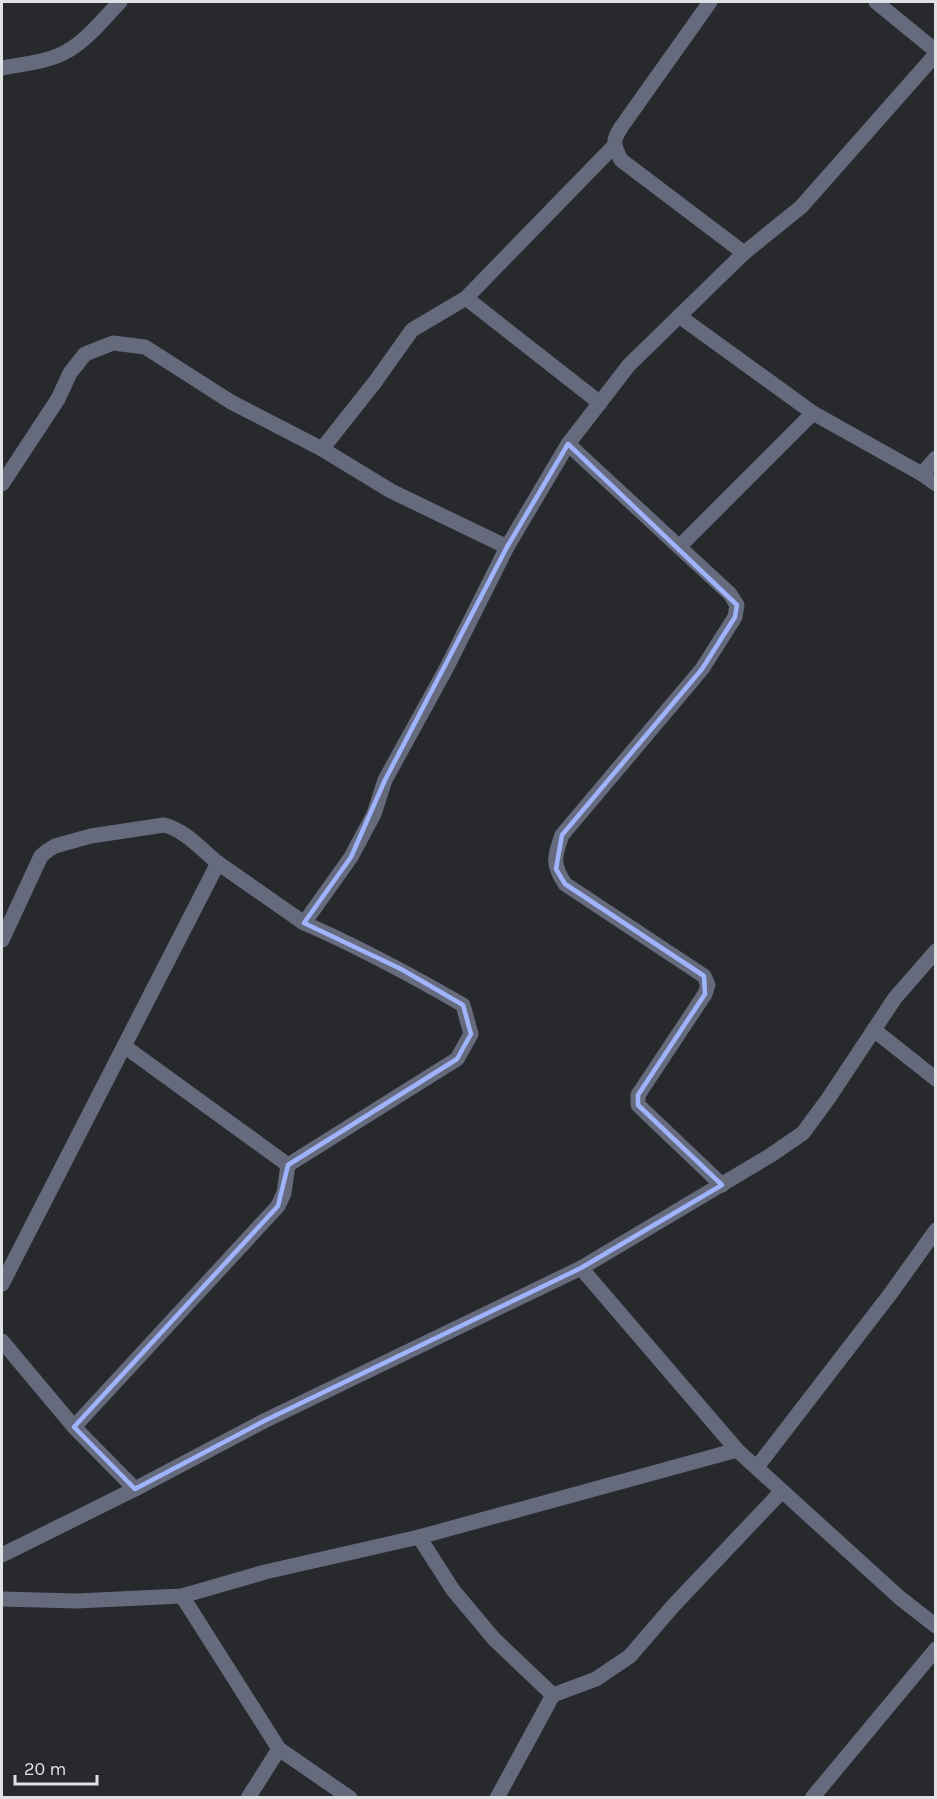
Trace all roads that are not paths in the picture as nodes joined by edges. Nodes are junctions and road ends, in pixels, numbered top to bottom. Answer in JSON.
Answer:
{"nodes":[{"id":1,"x":120,"y":2,"type":"edge"},
{"id":2,"x":710,"y":2,"type":"edge"},
{"id":3,"x":876,"y":2,"type":"edge"},
{"id":4,"x":936,"y":52,"type":"edge"},
{"id":5,"x":2,"y":68,"type":"edge"},
{"id":6,"x":614,"y":146,"type":"junction"},
{"id":7,"x":744,"y":253,"type":"junction"},
{"id":8,"x":466,"y":298,"type":"junction"},
{"id":9,"x":679,"y":316,"type":"junction"},
{"id":10,"x":600,"y":403,"type":"junction"},
{"id":11,"x":813,"y":413,"type":"junction"},
{"id":12,"x":568,"y":444,"type":"junction"},
{"id":13,"x":322,"y":449,"type":"junction"},
{"id":14,"x":936,"y":458,"type":"edge"},
{"id":15,"x":922,"y":474,"type":"junction"},
{"id":16,"x":2,"y":484,"type":"edge"},
{"id":17,"x":936,"y":484,"type":"edge"},
{"id":18,"x":507,"y":547,"type":"junction"},
{"id":19,"x":679,"y":548,"type":"junction"},
{"id":20,"x":219,"y":863,"type":"junction"},
{"id":21,"x":304,"y":923,"type":"junction"},
{"id":22,"x":2,"y":940,"type":"edge"},
{"id":23,"x":936,"y":951,"type":"edge"},
{"id":24,"x":874,"y":1030,"type":"junction"},
{"id":25,"x":124,"y":1046,"type":"junction"},
{"id":26,"x":936,"y":1079,"type":"edge"},
{"id":27,"x":288,"y":1165,"type":"junction"},
{"id":28,"x":722,"y":1185,"type":"junction"},
{"id":29,"x":936,"y":1230,"type":"edge"},
{"id":30,"x":581,"y":1268,"type":"junction"},
{"id":31,"x":2,"y":1284,"type":"edge"},
{"id":32,"x":2,"y":1341,"type":"edge"},
{"id":33,"x":74,"y":1427,"type":"junction"},
{"id":34,"x":738,"y":1450,"type":"junction"},
{"id":35,"x":757,"y":1467,"type":"junction"},
{"id":36,"x":135,"y":1489,"type":"junction"},
{"id":37,"x":782,"y":1491,"type":"junction"},
{"id":38,"x":419,"y":1537,"type":"junction"},
{"id":39,"x":2,"y":1555,"type":"edge"},
{"id":40,"x":182,"y":1596,"type":"junction"},
{"id":41,"x":2,"y":1599,"type":"edge"},
{"id":42,"x":936,"y":1626,"type":"edge"},
{"id":43,"x":936,"y":1649,"type":"edge"},
{"id":44,"x":553,"y":1695,"type":"junction"},
{"id":45,"x":279,"y":1749,"type":"junction"},
{"id":46,"x":248,"y":1797,"type":"edge"},
{"id":47,"x":350,"y":1797,"type":"edge"},
{"id":48,"x":497,"y":1797,"type":"edge"},
{"id":49,"x":812,"y":1797,"type":"edge"}],
"edges":[{"from":1,"to":5,"type":"street"},
{"from":2,"to":6,"type":"street"},
{"from":3,"to":4,"type":"street"},
{"from":4,"to":7,"type":"street"},
{"from":6,"to":7,"type":"street"},
{"from":6,"to":8,"type":"street"},
{"from":7,"to":9,"type":"street"},
{"from":8,"to":10,"type":"street"},
{"from":8,"to":13,"type":"street"},
{"from":9,"to":10,"type":"street"},
{"from":9,"to":11,"type":"street"},
{"from":10,"to":12,"type":"street"},
{"from":11,"to":15,"type":"street"},
{"from":11,"to":19,"type":"street"},
{"from":12,"to":18,"type":"street"},
{"from":12,"to":19,"type":"street"},
{"from":13,"to":16,"type":"street"},
{"from":13,"to":18,"type":"street"},
{"from":14,"to":15,"type":"street"},
{"from":15,"to":17,"type":"street"},
{"from":18,"to":21,"type":"street"},
{"from":19,"to":28,"type":"street"},
{"from":20,"to":21,"type":"street"},
{"from":20,"to":22,"type":"street"},
{"from":20,"to":25,"type":"street"},
{"from":21,"to":27,"type":"street"},
{"from":23,"to":24,"type":"street"},
{"from":24,"to":26,"type":"street"},
{"from":24,"to":28,"type":"street"},
{"from":25,"to":27,"type":"street"},
{"from":25,"to":31,"type":"street"},
{"from":27,"to":33,"type":"street"},
{"from":28,"to":30,"type":"street"},
{"from":29,"to":35,"type":"street"},
{"from":30,"to":34,"type":"street"},
{"from":30,"to":36,"type":"street"},
{"from":32,"to":33,"type":"street"},
{"from":33,"to":36,"type":"street"},
{"from":34,"to":35,"type":"street"},
{"from":34,"to":38,"type":"street"},
{"from":35,"to":37,"type":"street"},
{"from":36,"to":39,"type":"street"},
{"from":37,"to":42,"type":"street"},
{"from":37,"to":44,"type":"street"},
{"from":38,"to":40,"type":"street"},
{"from":38,"to":44,"type":"street"},
{"from":40,"to":41,"type":"street"},
{"from":40,"to":45,"type":"street"},
{"from":43,"to":49,"type":"street"},
{"from":44,"to":48,"type":"street"},
{"from":45,"to":46,"type":"street"},
{"from":45,"to":47,"type":"street"}]}
